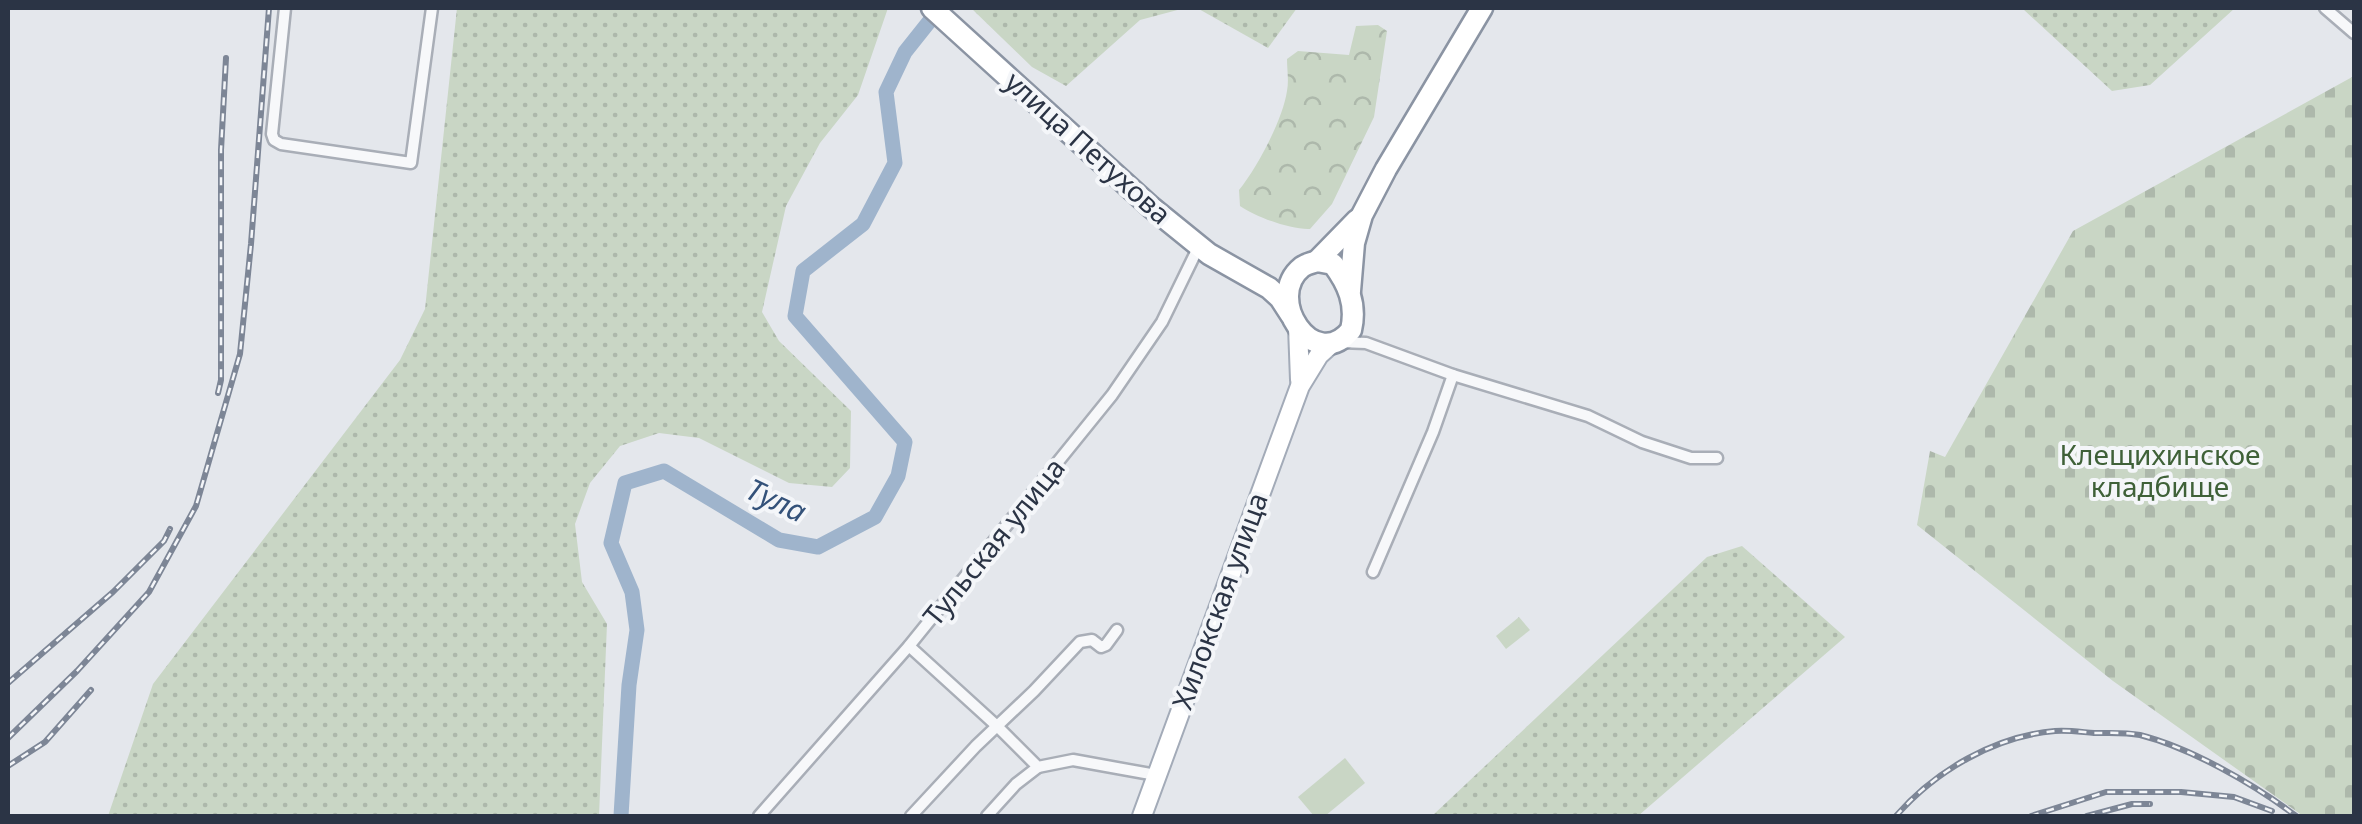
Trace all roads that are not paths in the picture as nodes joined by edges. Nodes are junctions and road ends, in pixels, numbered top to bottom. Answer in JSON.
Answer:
{"nodes":[{"id":1,"x":285,"y":8,"type":"edge"},
{"id":2,"x":432,"y":8,"type":"edge"},
{"id":3,"x":932,"y":8,"type":"edge"},
{"id":4,"x":1482,"y":8,"type":"edge"},
{"id":5,"x":2325,"y":8,"type":"edge"},
{"id":6,"x":2354,"y":34,"type":"edge"},
{"id":7,"x":1362,"y":214,"type":"junction"},
{"id":8,"x":1199,"y":246,"type":"junction"},
{"id":9,"x":1309,"y":264,"type":"junction"},
{"id":10,"x":1251,"y":278,"type":"junction"},
{"id":11,"x":1350,"y":291,"type":"junction"},
{"id":12,"x":1294,"y":321,"type":"junction"},
{"id":13,"x":1353,"y":322,"type":"junction"},
{"id":14,"x":1334,"y":344,"type":"junction"},
{"id":15,"x":1366,"y":344,"type":"junction"},
{"id":16,"x":1453,"y":375,"type":"junction"},
{"id":17,"x":1300,"y":386,"type":"junction"},
{"id":18,"x":1717,"y":458,"type":"dead end"},
{"id":19,"x":1373,"y":572,"type":"dead end"},
{"id":20,"x":1117,"y":630,"type":"dead end"},
{"id":21,"x":909,"y":646,"type":"junction"},
{"id":22,"x":998,"y":727,"type":"junction"},
{"id":23,"x":1038,"y":767,"type":"junction"},
{"id":24,"x":1156,"y":775,"type":"junction"},
{"id":25,"x":759,"y":816,"type":"edge"},
{"id":26,"x":911,"y":816,"type":"edge"},
{"id":27,"x":987,"y":816,"type":"edge"},
{"id":28,"x":1142,"y":816,"type":"edge"}],
"edges":[{"from":1,"to":2,"type":"street"},
{"from":3,"to":8,"type":"highway","name":"улица Петухова"},
{"from":4,"to":7,"type":"highway"},
{"from":5,"to":6,"type":"street"},
{"from":7,"to":9,"type":"highway"},
{"from":7,"to":11,"type":"highway"},
{"from":8,"to":10,"type":"highway","name":"улица Петухова"},
{"from":8,"to":21,"type":"street","name":"Тульская улица"},
{"from":9,"to":10,"type":"highway"},
{"from":9,"to":11,"type":"highway"},
{"from":9,"to":12,"type":"highway"},
{"from":10,"to":12,"type":"highway","name":"улица Петухова"},
{"from":11,"to":13,"type":"highway"},
{"from":12,"to":14,"type":"highway"},
{"from":12,"to":17,"type":"main road"},
{"from":13,"to":14,"type":"highway"},
{"from":13,"to":15,"type":"street"},
{"from":14,"to":15,"type":"street"},
{"from":14,"to":17,"type":"main road"},
{"from":15,"to":16,"type":"street"},
{"from":16,"to":18,"type":"street"},
{"from":16,"to":19,"type":"street"},
{"from":17,"to":24,"type":"main road","name":"Хилокская улица"},
{"from":20,"to":22,"type":"street"},
{"from":21,"to":22,"type":"street"},
{"from":21,"to":25,"type":"street","name":"Тульская улица"},
{"from":22,"to":23,"type":"street"},
{"from":22,"to":26,"type":"street"},
{"from":23,"to":24,"type":"street"},
{"from":23,"to":27,"type":"street"},
{"from":24,"to":28,"type":"main road","name":"Хилокская улица"}]}
